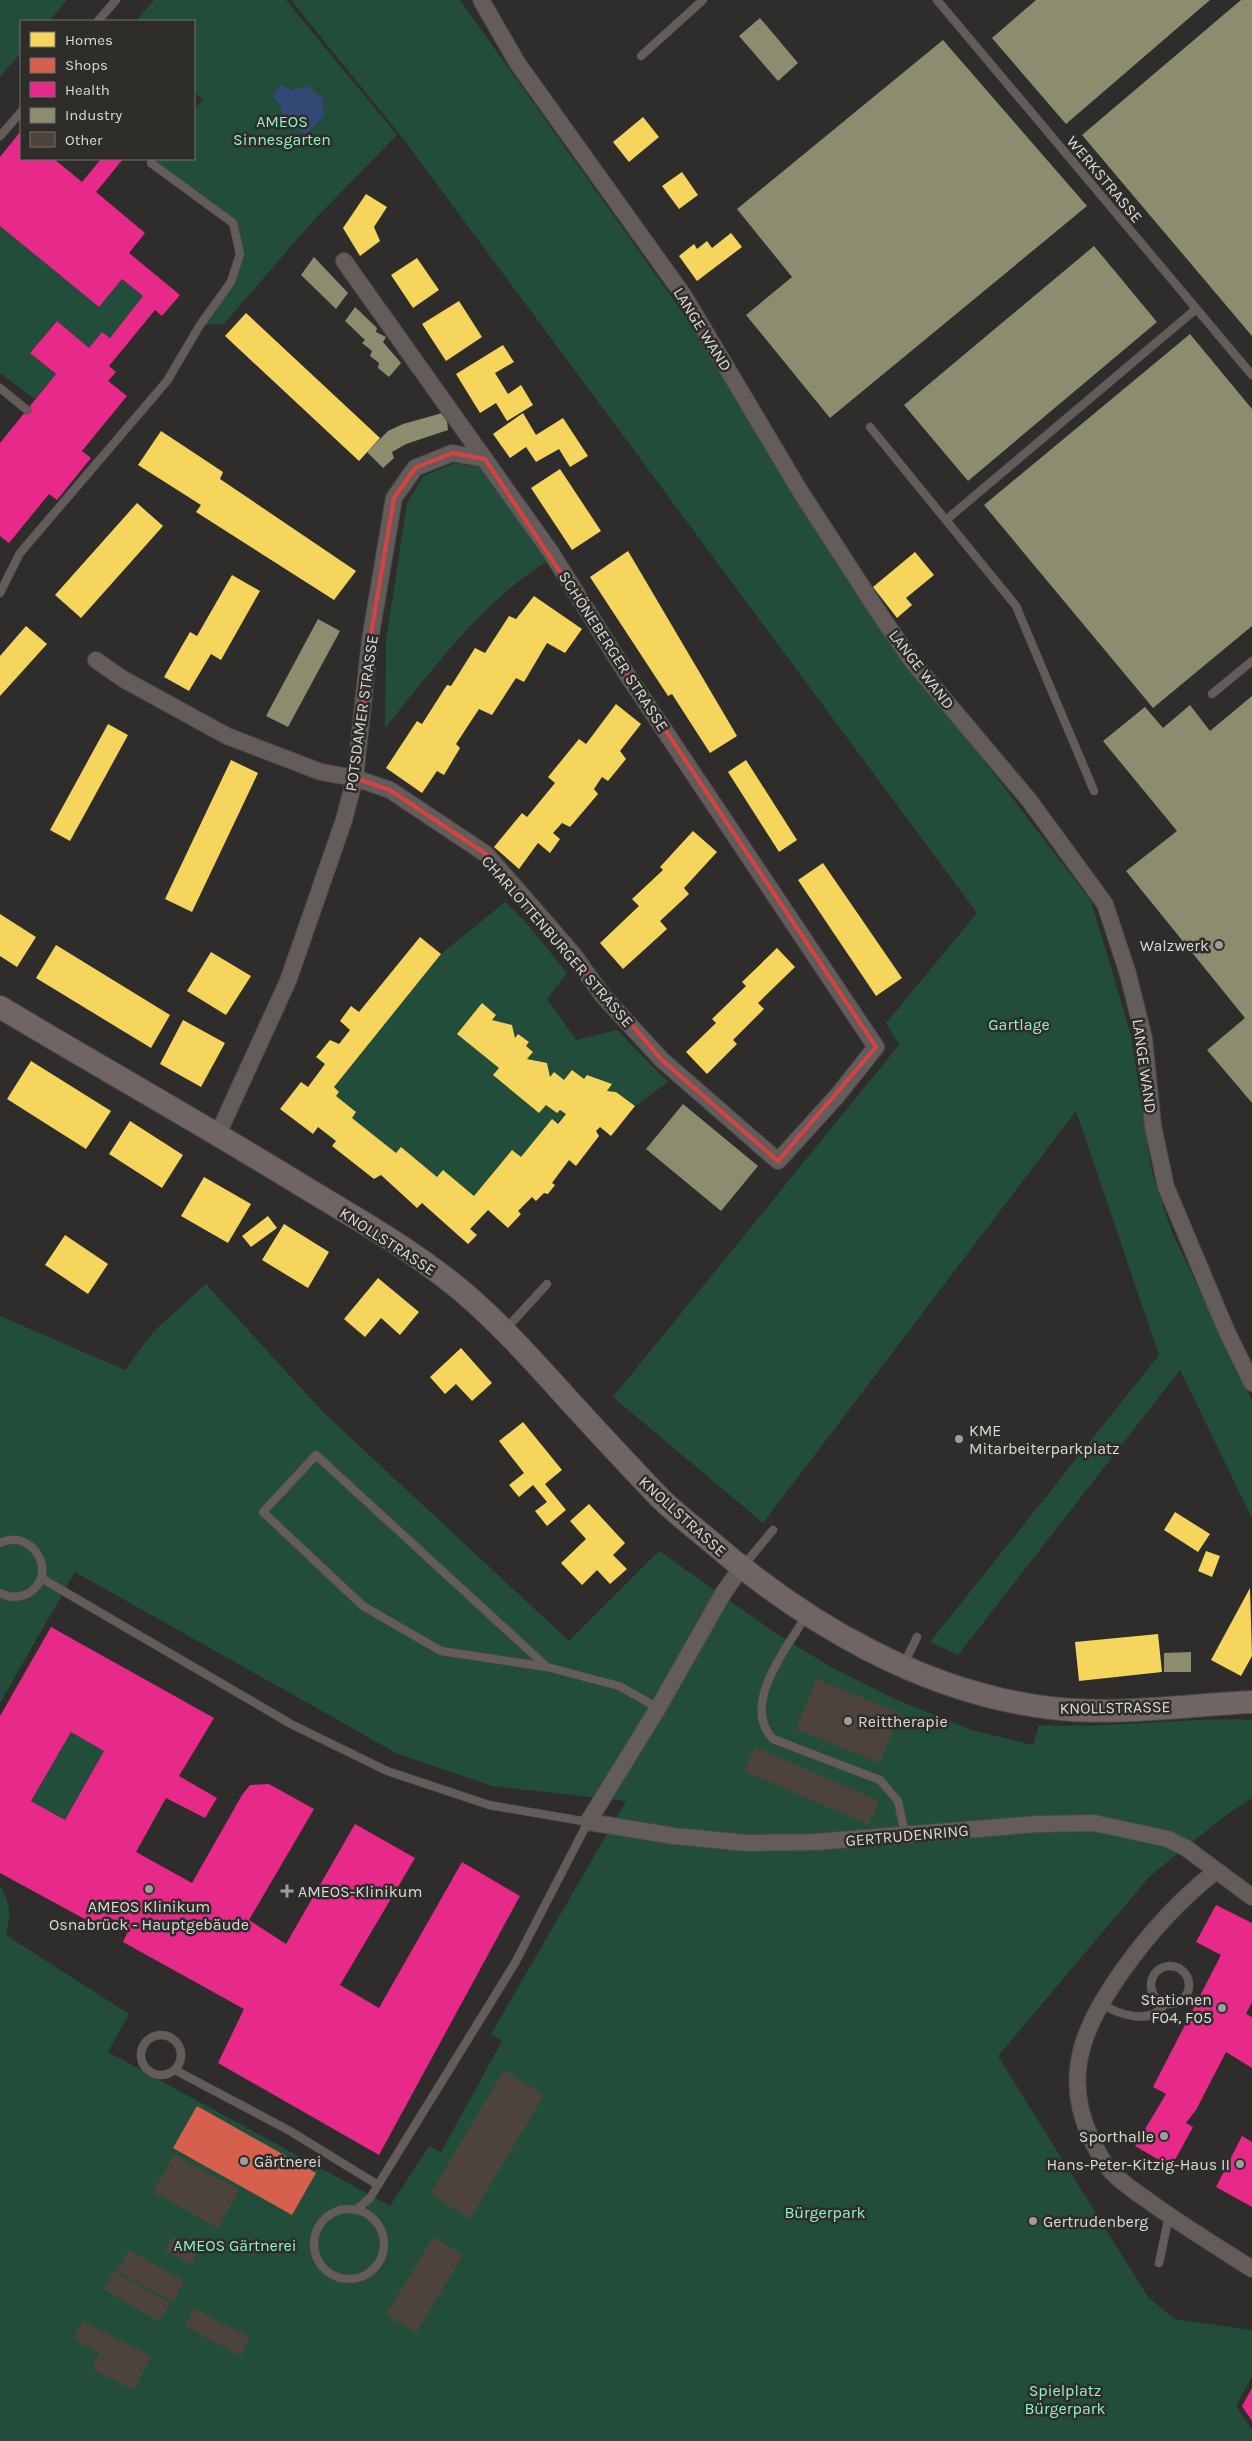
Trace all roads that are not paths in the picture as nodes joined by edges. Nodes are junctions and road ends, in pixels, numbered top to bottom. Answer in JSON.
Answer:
{"nodes":[{"id":1,"x":116,"y":0,"type":"edge"},
{"id":2,"x":481,"y":0,"type":"edge"},
{"id":3,"x":703,"y":0,"type":"edge"},
{"id":4,"x":937,"y":0,"type":"edge"},
{"id":5,"x":99,"y":20,"type":"edge"},
{"id":6,"x":641,"y":56,"type":"dead end"},
{"id":7,"x":20,"y":113,"type":"edge"},
{"id":8,"x":0,"y":136,"type":"edge"},
{"id":9,"x":151,"y":163,"type":"dead end"},
{"id":10,"x":344,"y":261,"type":"dead end"},
{"id":11,"x":1196,"y":309,"type":"junction"},
{"id":12,"x":1252,"y":376,"type":"edge"},
{"id":13,"x":0,"y":388,"type":"edge"},
{"id":14,"x":27,"y":410,"type":"dead end"},
{"id":15,"x":870,"y":427,"type":"dead end"},
{"id":16,"x":485,"y":459,"type":"junction"},
{"id":17,"x":946,"y":520,"type":"junction"},
{"id":18,"x":0,"y":592,"type":"edge"},
{"id":19,"x":96,"y":660,"type":"dead end"},
{"id":20,"x":1252,"y":661,"type":"edge"},
{"id":21,"x":1212,"y":694,"type":"dead end"},
{"id":22,"x":355,"y":778,"type":"junction"},
{"id":23,"x":1094,"y":791,"type":"dead end"},
{"id":24,"x":0,"y":1007,"type":"edge"},
{"id":25,"x":876,"y":1047,"type":"joint"},
{"id":26,"x":218,"y":1134,"type":"junction"},
{"id":27,"x":546,"y":1284,"type":"dead end"},
{"id":28,"x":505,"y":1330,"type":"junction"},
{"id":29,"x":1252,"y":1383,"type":"edge"},
{"id":30,"x":772,"y":1530,"type":"dead end"},
{"id":31,"x":0,"y":1543,"type":"edge"},
{"id":32,"x":741,"y":1568,"type":"junction"},
{"id":33,"x":41,"y":1578,"type":"junction"},
{"id":34,"x":0,"y":1593,"type":"edge"},
{"id":35,"x":807,"y":1615,"type":"junction"},
{"id":36,"x":917,"y":1636,"type":"dead end"},
{"id":37,"x":903,"y":1666,"type":"junction"},
{"id":38,"x":547,"y":1667,"type":"junction"},
{"id":39,"x":1252,"y":1702,"type":"edge"},
{"id":40,"x":658,"y":1708,"type":"junction"},
{"id":41,"x":588,"y":1822,"type":"junction"},
{"id":42,"x":905,"y":1834,"type":"junction"},
{"id":43,"x":1216,"y":1871,"type":"junction"},
{"id":44,"x":1252,"y":1897,"type":"edge"},
{"id":45,"x":1100,"y":2003,"type":"junction"},
{"id":46,"x":1165,"y":2003,"type":"junction"},
{"id":47,"x":175,"y":2070,"type":"junction"},
{"id":48,"x":378,"y":2185,"type":"junction"},
{"id":49,"x":356,"y":2210,"type":"junction"},
{"id":50,"x":1168,"y":2216,"type":"junction"},
{"id":51,"x":1159,"y":2263,"type":"dead end"},
{"id":52,"x":1252,"y":2269,"type":"edge"}],
"edges":[{"from":1,"to":5,"type":"lane"},
{"from":2,"to":29,"type":"street","name":"LANGE WAND"},
{"from":3,"to":6,"type":"lane"},
{"from":4,"to":11,"type":"lane","name":"WERKSTRASSE"},
{"from":7,"to":8,"type":"lane"},
{"from":9,"to":18,"type":"lane"},
{"from":10,"to":16,"type":"street","name":"SCHÖNEBERGER STRASSE"},
{"from":11,"to":12,"type":"lane","name":"WERKSTRASSE"},
{"from":11,"to":17,"type":"lane"},
{"from":13,"to":14,"type":"lane"},
{"from":15,"to":17,"type":"lane"},
{"from":16,"to":22,"type":"street","name":"POTSDAMER STRASSE"},
{"from":16,"to":25,"type":"street","name":"SCHÖNEBERGER STRASSE"},
{"from":17,"to":23,"type":"lane"},
{"from":19,"to":22,"type":"street","name":"CHARLOTTENBURGER STRASSE"},
{"from":20,"to":21,"type":"lane"},
{"from":22,"to":25,"type":"street","name":"CHARLOTTENBURGER STRASSE"},
{"from":22,"to":26,"type":"street","name":"POTSDAMER STRASSE"},
{"from":24,"to":26,"type":"street","name":"KNOLLSTRASSE"},
{"from":26,"to":28,"type":"street","name":"KNOLLSTRASSE"},
{"from":27,"to":28,"type":"lane"},
{"from":28,"to":32,"type":"street","name":"KNOLLSTRASSE"},
{"from":30,"to":32,"type":"lane"},
{"from":31,"to":33,"type":"lane"},
{"from":32,"to":35,"type":"street","name":"KNOLLSTRASSE"},
{"from":32,"to":40,"type":"street","name":"KNOLLSTRASSE"},
{"from":33,"to":34,"type":"lane"},
{"from":33,"to":41,"type":"lane"},
{"from":35,"to":37,"type":"street","name":"KNOLLSTRASSE"},
{"from":35,"to":42,"type":"lane"},
{"from":36,"to":37,"type":"lane"},
{"from":37,"to":39,"type":"street","name":"KNOLLSTRASSE"},
{"from":38,"to":38,"type":"lane"},
{"from":38,"to":40,"type":"lane"},
{"from":40,"to":41,"type":"street","name":"KNOLLSTRASSE"},
{"from":41,"to":42,"type":"street","name":"GERTRUDENRING"},
{"from":41,"to":48,"type":"lane"},
{"from":42,"to":43,"type":"street","name":"GERTRUDENRING"},
{"from":43,"to":44,"type":"street","name":"GERTRUDENRING"},
{"from":43,"to":45,"type":"street"},
{"from":45,"to":46,"type":"lane"},
{"from":45,"to":50,"type":"street"},
{"from":46,"to":46,"type":"lane"},
{"from":47,"to":47,"type":"lane"},
{"from":47,"to":48,"type":"lane"},
{"from":48,"to":49,"type":"lane"},
{"from":49,"to":49,"type":"lane"},
{"from":50,"to":51,"type":"lane"},
{"from":50,"to":52,"type":"street"}]}
